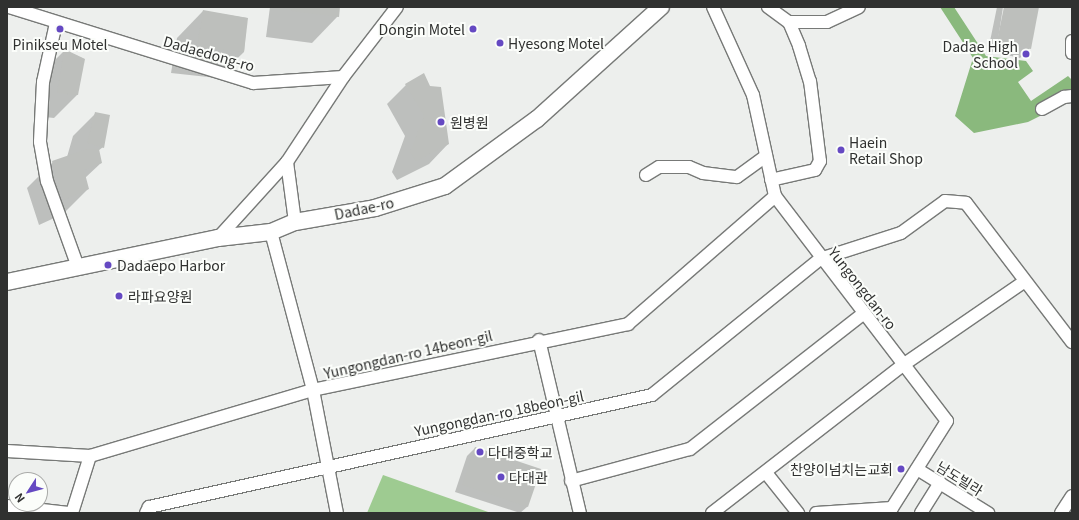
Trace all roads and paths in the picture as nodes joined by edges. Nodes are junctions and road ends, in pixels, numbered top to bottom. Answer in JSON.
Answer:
{"nodes":[{"id":1,"x":9,"y":7,"type":"edge"},
{"id":2,"x":397,"y":7,"type":"edge"},
{"id":3,"x":661,"y":7,"type":"edge"},
{"id":4,"x":713,"y":7,"type":"edge"},
{"id":5,"x":768,"y":7,"type":"edge"},
{"id":6,"x":859,"y":7,"type":"edge"},
{"id":7,"x":789,"y":22,"type":"junction"},
{"id":8,"x":56,"y":23,"type":"junction"},
{"id":9,"x":1072,"y":41,"type":"edge"},
{"id":10,"x":1072,"y":53,"type":"edge"},
{"id":11,"x":343,"y":78,"type":"junction"},
{"id":12,"x":1072,"y":96,"type":"edge"},
{"id":13,"x":1042,"y":110,"type":"dead end"},
{"id":14,"x":766,"y":156,"type":"junction"},
{"id":15,"x":287,"y":162,"type":"junction"},
{"id":16,"x":646,"y":175,"type":"dead end"},
{"id":17,"x":772,"y":180,"type":"junction"},
{"id":18,"x":775,"y":196,"type":"junction"},
{"id":19,"x":295,"y":222,"type":"junction"},
{"id":20,"x":271,"y":232,"type":"junction"},
{"id":21,"x":218,"y":238,"type":"junction"},
{"id":22,"x":820,"y":259,"type":"junction"},
{"id":23,"x":78,"y":267,"type":"junction"},
{"id":24,"x":1025,"y":281,"type":"junction"},
{"id":25,"x":7,"y":282,"type":"edge"},
{"id":26,"x":864,"y":314,"type":"junction"},
{"id":27,"x":539,"y":340,"type":"junction"},
{"id":28,"x":1072,"y":342,"type":"edge"},
{"id":29,"x":903,"y":365,"type":"junction"},
{"id":30,"x":313,"y":390,"type":"junction"},
{"id":31,"x":555,"y":416,"type":"junction"},
{"id":32,"x":7,"y":451,"type":"edge"},
{"id":33,"x":90,"y":456,"type":"junction"},
{"id":34,"x":327,"y":466,"type":"junction"},
{"id":35,"x":917,"y":469,"type":"junction"},
{"id":36,"x":767,"y":474,"type":"junction"},
{"id":37,"x":571,"y":481,"type":"junction"},
{"id":38,"x":940,"y":483,"type":"junction"},
{"id":39,"x":1072,"y":496,"type":"edge"},
{"id":40,"x":7,"y":506,"type":"edge"},
{"id":41,"x":968,"y":508,"type":"edge"},
{"id":42,"x":840,"y":512,"type":"edge"},
{"id":43,"x":70,"y":513,"type":"edge"},
{"id":44,"x":146,"y":513,"type":"edge"},
{"id":45,"x":337,"y":513,"type":"edge"},
{"id":46,"x":580,"y":513,"type":"edge"},
{"id":47,"x":712,"y":513,"type":"edge"},
{"id":48,"x":798,"y":513,"type":"edge"},
{"id":49,"x":816,"y":513,"type":"edge"},
{"id":50,"x":921,"y":513,"type":"edge"},
{"id":51,"x":988,"y":513,"type":"edge"},
{"id":52,"x":1061,"y":513,"type":"edge"}],
"edges":[{"from":1,"to":8,"type":"street","name":"Dadaedong-ro"},
{"from":2,"to":11,"type":"street"},
{"from":3,"to":19,"type":"main road","name":"Dadae-ro"},
{"from":4,"to":14,"type":"street","name":"Yungongdan-ro"},
{"from":5,"to":7,"type":"street"},
{"from":6,"to":7,"type":"street"},
{"from":7,"to":17,"type":"street"},
{"from":8,"to":11,"type":"street","name":"Dadaedong-ro"},
{"from":8,"to":23,"type":"street"},
{"from":9,"to":10,"type":"street"},
{"from":11,"to":15,"type":"street"},
{"from":12,"to":13,"type":"street"},
{"from":14,"to":16,"type":"street"},
{"from":14,"to":17,"type":"street","name":"Yungongdan-ro"},
{"from":15,"to":19,"type":"street"},
{"from":15,"to":21,"type":"street"},
{"from":17,"to":18,"type":"street","name":"Yungongdan-ro"},
{"from":18,"to":22,"type":"street","name":"Yungongdan-ro"},
{"from":18,"to":27,"type":"street","name":"Yungongdan-ro 14beon-gil"},
{"from":19,"to":20,"type":"main road","name":"Dadae-ro"},
{"from":20,"to":21,"type":"main road","name":"Dadae-ro"},
{"from":20,"to":30,"type":"street"},
{"from":21,"to":23,"type":"main road","name":"Dadae-ro"},
{"from":22,"to":24,"type":"street"},
{"from":22,"to":26,"type":"street","name":"Yungongdan-ro"},
{"from":22,"to":31,"type":"street","name":"Yungongdan-ro 18beon-gil"},
{"from":23,"to":25,"type":"main road","name":"Dadae-ro"},
{"from":24,"to":28,"type":"street"},
{"from":24,"to":29,"type":"street"},
{"from":26,"to":29,"type":"street","name":"Yungongdan-ro"},
{"from":26,"to":37,"type":"street"},
{"from":27,"to":30,"type":"street","name":"Yungongdan-ro 14beon-gil"},
{"from":27,"to":31,"type":"street"},
{"from":29,"to":35,"type":"street","name":"Yungongdan-ro"},
{"from":29,"to":36,"type":"street"},
{"from":30,"to":33,"type":"street","name":"Yungongdan-ro 14beon-gil"},
{"from":30,"to":34,"type":"street"},
{"from":31,"to":34,"type":"street","name":"Yungongdan-ro 18beon-gil"},
{"from":31,"to":37,"type":"street"},
{"from":32,"to":33,"type":"street","name":"Yungongdan-ro 14beon-gil"},
{"from":33,"to":43,"type":"street"},
{"from":34,"to":44,"type":"street","name":"Yungongdan-ro 18beon-gil"},
{"from":34,"to":45,"type":"street"},
{"from":35,"to":38,"type":"street","name":"남도빌라"},
{"from":35,"to":42,"type":"street"},
{"from":36,"to":47,"type":"street"},
{"from":36,"to":48,"type":"street"},
{"from":37,"to":46,"type":"street"},
{"from":38,"to":41,"type":"street","name":"남도빌라"},
{"from":38,"to":50,"type":"street"},
{"from":39,"to":52,"type":"street"},
{"from":40,"to":43,"type":"street"},
{"from":41,"to":51,"type":"street","name":"남도빌라"},
{"from":42,"to":49,"type":"street"}]}
